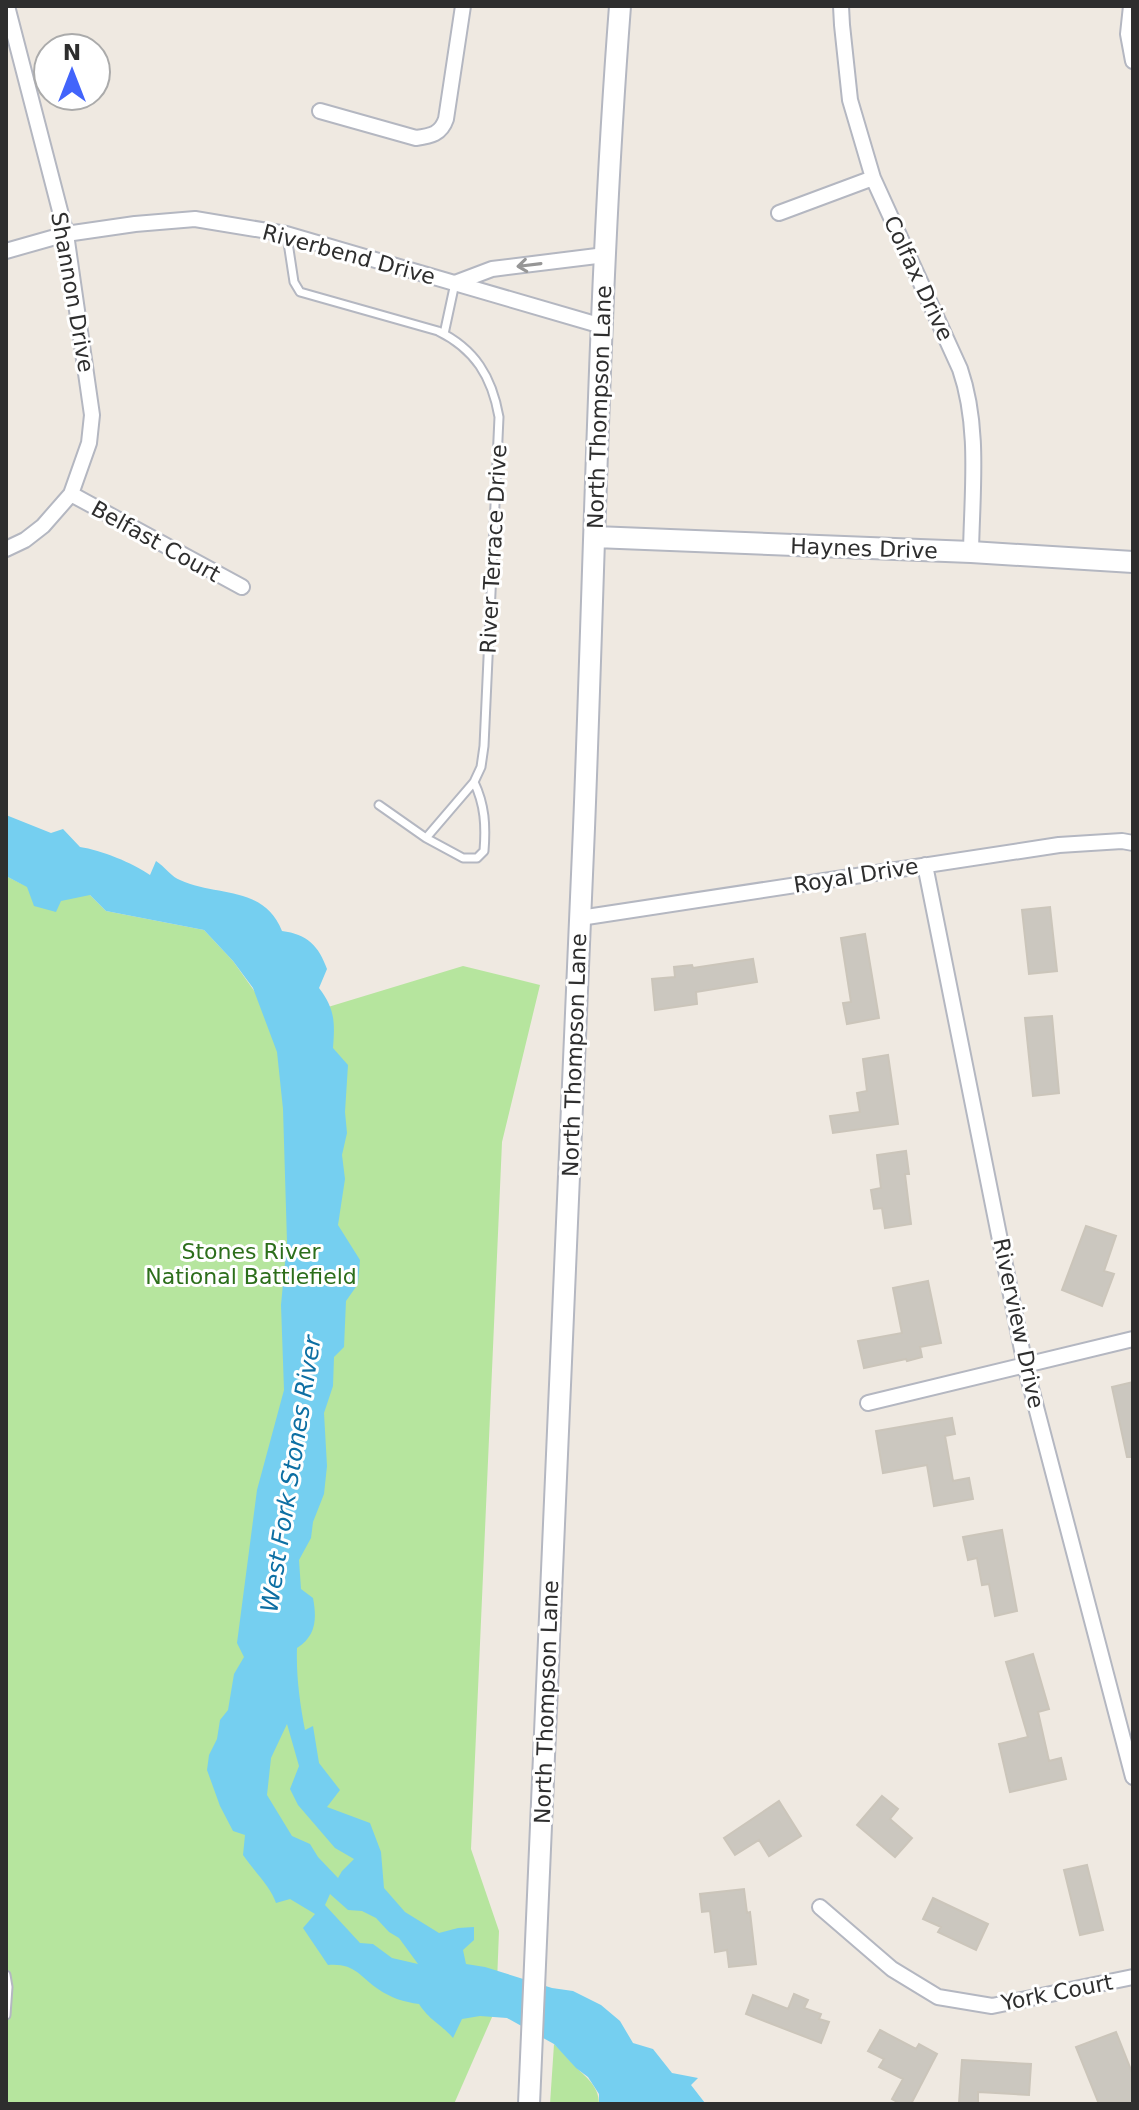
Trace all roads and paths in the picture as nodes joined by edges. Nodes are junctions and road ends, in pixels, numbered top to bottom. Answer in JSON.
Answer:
{"nodes":[{"id":1,"x":7,"y":6,"type":"edge"},
{"id":2,"x":463,"y":6,"type":"edge"},
{"id":3,"x":620,"y":6,"type":"edge"},
{"id":4,"x":841,"y":6,"type":"edge"},
{"id":5,"x":1131,"y":6,"type":"edge"},
{"id":6,"x":1133,"y":61,"type":"edge"},
{"id":7,"x":320,"y":111,"type":"dead end"},
{"id":8,"x":873,"y":178,"type":"junction"},
{"id":9,"x":779,"y":213,"type":"dead end"},
{"id":10,"x":66,"y":234,"type":"junction"},
{"id":11,"x":286,"y":234,"type":"junction"},
{"id":12,"x":6,"y":251,"type":"edge"},
{"id":13,"x":605,"y":255,"type":"junction"},
{"id":14,"x":455,"y":283,"type":"junction"},
{"id":15,"x":602,"y":326,"type":"junction"},
{"id":16,"x":444,"y":334,"type":"junction"},
{"id":17,"x":71,"y":494,"type":"junction"},
{"id":18,"x":595,"y":537,"type":"junction"},
{"id":19,"x":6,"y":549,"type":"edge"},
{"id":20,"x":971,"y":552,"type":"junction"},
{"id":21,"x":1133,"y":562,"type":"edge"},
{"id":22,"x":242,"y":587,"type":"dead end"},
{"id":23,"x":474,"y":782,"type":"junction"},
{"id":24,"x":379,"y":805,"type":"dead end"},
{"id":25,"x":426,"y":838,"type":"junction"},
{"id":26,"x":1133,"y":843,"type":"edge"},
{"id":27,"x":925,"y":865,"type":"junction"},
{"id":28,"x":580,"y":918,"type":"junction"},
{"id":29,"x":1133,"y":1339,"type":"edge"},
{"id":30,"x":1025,"y":1365,"type":"junction"},
{"id":31,"x":868,"y":1403,"type":"dead end"},
{"id":32,"x":1133,"y":1777,"type":"edge"},
{"id":33,"x":820,"y":1907,"type":"dead end"},
{"id":34,"x":6,"y":1975,"type":"edge"},
{"id":35,"x":1133,"y":1977,"type":"edge"},
{"id":36,"x":6,"y":2015,"type":"edge"},
{"id":37,"x":529,"y":2104,"type":"edge"}],
"edges":[{"from":1,"to":10,"type":"street","name":"Shannon Drive"},
{"from":2,"to":7,"type":"street"},
{"from":3,"to":13,"type":"main road","name":"North Thompson Lane"},
{"from":4,"to":8,"type":"street","name":"Colfax Drive"},
{"from":5,"to":6,"type":"street"},
{"from":8,"to":9,"type":"street"},
{"from":8,"to":20,"type":"street","name":"Colfax Drive"},
{"from":10,"to":11,"type":"street","name":"Riverbend Drive"},
{"from":10,"to":12,"type":"street","name":"Riverbend Drive"},
{"from":10,"to":17,"type":"street","name":"Shannon Drive"},
{"from":11,"to":14,"type":"street","name":"Riverbend Drive"},
{"from":11,"to":16,"type":"lane","name":"River Terrace Drive"},
{"from":13,"to":14,"type":"street","name":"Riverbend Drive","one_way":true},
{"from":13,"to":15,"type":"main road","name":"North Thompson Lane"},
{"from":14,"to":15,"type":"street","name":"Riverbend Drive"},
{"from":14,"to":16,"type":"lane"},
{"from":15,"to":18,"type":"main road","name":"North Thompson Lane"},
{"from":16,"to":23,"type":"lane","name":"River Terrace Drive"},
{"from":17,"to":19,"type":"street","name":"Shannon Drive"},
{"from":17,"to":22,"type":"street","name":"Belfast Court"},
{"from":18,"to":20,"type":"main road","name":"Haynes Drive"},
{"from":18,"to":28,"type":"main road","name":"North Thompson Lane"},
{"from":20,"to":21,"type":"main road","name":"Haynes Drive"},
{"from":23,"to":25,"type":"lane","name":"River Terrace Drive"},
{"from":23,"to":25,"type":"lane"},
{"from":24,"to":25,"type":"lane"},
{"from":26,"to":27,"type":"street","name":"Royal Drive"},
{"from":27,"to":28,"type":"street","name":"Royal Drive"},
{"from":27,"to":30,"type":"street","name":"Riverview Drive"},
{"from":28,"to":37,"type":"main road","name":"North Thompson Lane"},
{"from":29,"to":30,"type":"street"},
{"from":30,"to":31,"type":"street"},
{"from":30,"to":32,"type":"street","name":"Riverview Drive"},
{"from":33,"to":35,"type":"street","name":"York Court"},
{"from":34,"to":36,"type":"lane"}]}
